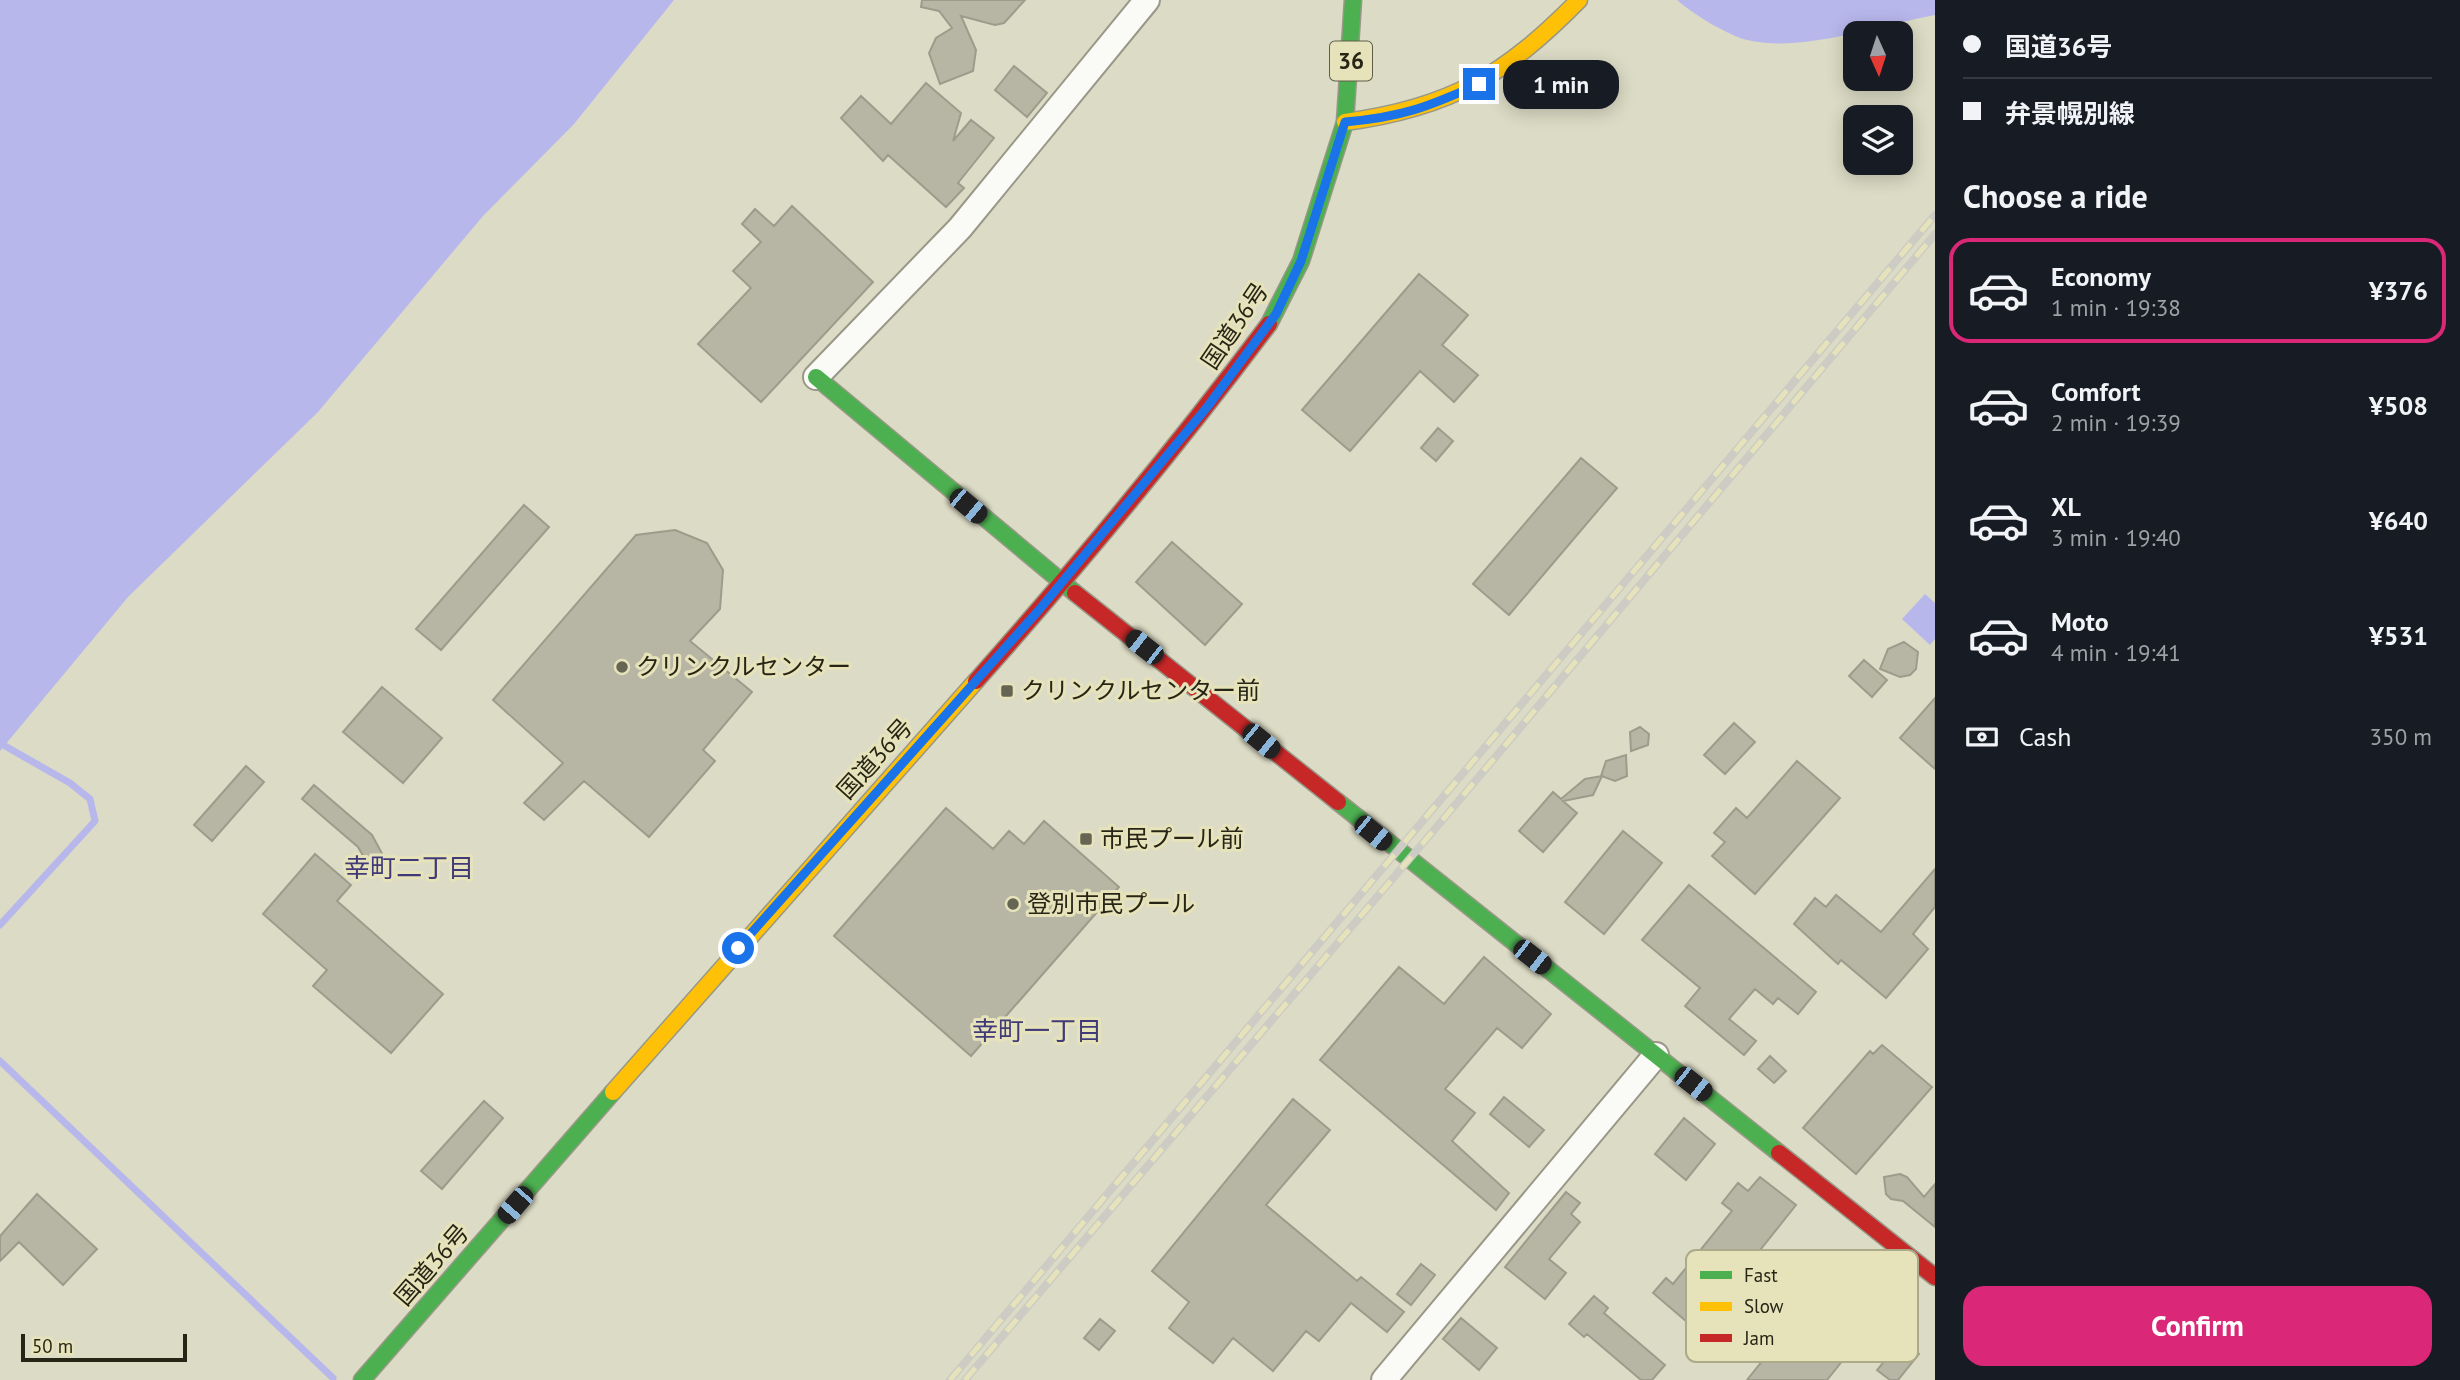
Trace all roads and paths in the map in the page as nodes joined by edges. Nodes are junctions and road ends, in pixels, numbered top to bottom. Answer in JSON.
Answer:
{"nodes":[{"id":1,"x":1147,"y":0,"type":"edge"},
{"id":2,"x":1353,"y":0,"type":"edge"},
{"id":3,"x":1578,"y":0,"type":"edge"},
{"id":4,"x":1345,"y":122,"type":"junction"},
{"id":5,"x":816,"y":377,"type":"joint"},
{"id":6,"x":1062,"y":582,"type":"junction"},
{"id":7,"x":1656,"y":1055,"type":"junction"},
{"id":8,"x":1901,"y":1250,"type":"edge"},
{"id":9,"x":1918,"y":1263,"type":"edge"},
{"id":10,"x":1935,"y":1277,"type":"edge"},
{"id":11,"x":362,"y":1380,"type":"edge"},
{"id":12,"x":1384,"y":1380,"type":"edge"}],
"edges":[{"from":1,"to":5,"type":"street"},
{"from":2,"to":4,"type":"main road","number":"36"},
{"from":3,"to":4,"type":"main road"},
{"from":4,"to":6,"type":"main road","name":"国道36号","number":"36"},
{"from":5,"to":6,"type":"main road"},
{"from":6,"to":7,"type":"main road"},
{"from":6,"to":11,"type":"main road","name":"国道36号","number":"36"},
{"from":7,"to":8,"type":"main road"},
{"from":7,"to":12,"type":"street"},
{"from":9,"to":10,"type":"main road"}]}
